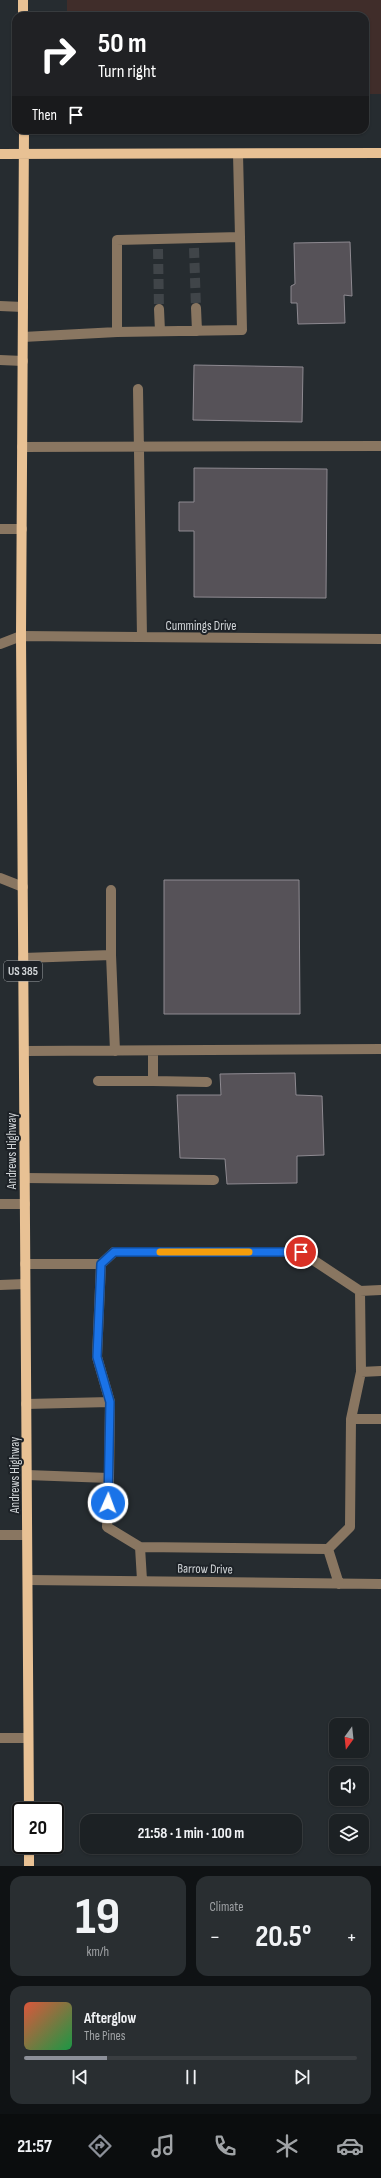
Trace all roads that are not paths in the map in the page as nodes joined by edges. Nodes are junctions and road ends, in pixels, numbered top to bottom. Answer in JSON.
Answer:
{"nodes":[{"id":1,"x":23,"y":0,"type":"edge"},
{"id":2,"x":23,"y":12,"type":"edge"},
{"id":3,"x":24,"y":134,"type":"edge"},
{"id":4,"x":381,"y":153,"type":"edge"},
{"id":5,"x":0,"y":154,"type":"edge"},
{"id":6,"x":24,"y":154,"type":"junction"},
{"id":7,"x":238,"y":154,"type":"junction"},
{"id":8,"x":240,"y":237,"type":"junction"},
{"id":9,"x":0,"y":306,"type":"edge"},
{"id":10,"x":23,"y":307,"type":"junction"},
{"id":11,"x":159,"y":308,"type":"tunnel mouth"},
{"id":12,"x":196,"y":308,"type":"tunnel mouth"},
{"id":13,"x":160,"y":331,"type":"junction"},
{"id":14,"x":197,"y":331,"type":"junction"},
{"id":15,"x":117,"y":332,"type":"junction"},
{"id":16,"x":23,"y":337,"type":"junction"},
{"id":17,"x":0,"y":360,"type":"edge"},
{"id":18,"x":23,"y":361,"type":"junction"},
{"id":19,"x":138,"y":389,"type":"dead end"},
{"id":20,"x":381,"y":446,"type":"edge"},
{"id":21,"x":22,"y":447,"type":"junction"},
{"id":22,"x":140,"y":447,"type":"junction"},
{"id":23,"x":0,"y":529,"type":"edge"},
{"id":24,"x":22,"y":529,"type":"junction"},
{"id":25,"x":21,"y":636,"type":"junction"},
{"id":26,"x":142,"y":637,"type":"junction"},
{"id":27,"x":381,"y":639,"type":"edge"},
{"id":28,"x":0,"y":644,"type":"edge"},
{"id":29,"x":0,"y":878,"type":"edge"},
{"id":30,"x":23,"y":887,"type":"junction"},
{"id":31,"x":111,"y":890,"type":"dead end"},
{"id":32,"x":111,"y":955,"type":"junction"},
{"id":33,"x":23,"y":958,"type":"junction"},
{"id":34,"x":381,"y":1049,"type":"edge"},
{"id":35,"x":24,"y":1051,"type":"junction"},
{"id":36,"x":115,"y":1051,"type":"junction"},
{"id":37,"x":153,"y":1051,"type":"junction"},
{"id":38,"x":98,"y":1081,"type":"dead end"},
{"id":39,"x":153,"y":1081,"type":"junction"},
{"id":40,"x":207,"y":1082,"type":"dead end"},
{"id":41,"x":25,"y":1178,"type":"junction"},
{"id":42,"x":214,"y":1180,"type":"dead end"},
{"id":43,"x":0,"y":1204,"type":"edge"},
{"id":44,"x":25,"y":1204,"type":"junction"},
{"id":45,"x":25,"y":1264,"type":"junction"},
{"id":46,"x":101,"y":1264,"type":"junction"},
{"id":47,"x":25,"y":1284,"type":"junction"},
{"id":48,"x":0,"y":1285,"type":"edge"},
{"id":49,"x":360,"y":1290,"type":"junction"},
{"id":50,"x":381,"y":1290,"type":"edge"},
{"id":51,"x":381,"y":1371,"type":"edge"},
{"id":52,"x":361,"y":1372,"type":"junction"},
{"id":53,"x":110,"y":1402,"type":"junction"},
{"id":54,"x":26,"y":1404,"type":"junction"},
{"id":55,"x":352,"y":1419,"type":"junction"},
{"id":56,"x":381,"y":1419,"type":"edge"},
{"id":57,"x":27,"y":1475,"type":"junction"},
{"id":58,"x":109,"y":1478,"type":"junction"},
{"id":59,"x":0,"y":1535,"type":"edge"},
{"id":60,"x":27,"y":1535,"type":"junction"},
{"id":61,"x":140,"y":1547,"type":"junction"},
{"id":62,"x":328,"y":1549,"type":"junction"},
{"id":63,"x":28,"y":1580,"type":"junction"},
{"id":64,"x":142,"y":1580,"type":"junction"},
{"id":65,"x":339,"y":1584,"type":"junction"},
{"id":66,"x":381,"y":1584,"type":"edge"},
{"id":67,"x":0,"y":1738,"type":"edge"},
{"id":68,"x":28,"y":1738,"type":"junction"},
{"id":69,"x":29,"y":1802,"type":"edge"},
{"id":70,"x":29,"y":1854,"type":"edge"},
{"id":71,"x":29,"y":1866,"type":"edge"}],
"edges":[{"from":1,"to":2,"type":"main road"},
{"from":3,"to":6,"type":"main road","name":"Andrews Highway","number":"US 385"},
{"from":4,"to":7,"type":"main road"},
{"from":5,"to":6,"type":"main road"},
{"from":6,"to":7,"type":"main road"},
{"from":6,"to":10,"type":"main road","name":"Andrews Highway","number":"US 385"},
{"from":7,"to":8,"type":"street"},
{"from":8,"to":14,"type":"street"},
{"from":8,"to":15,"type":"street"},
{"from":9,"to":10,"type":"street"},
{"from":10,"to":16,"type":"main road","name":"Andrews Highway","number":"US 385"},
{"from":11,"to":13,"type":"street"},
{"from":12,"to":14,"type":"street"},
{"from":13,"to":14,"type":"street"},
{"from":13,"to":15,"type":"street"},
{"from":15,"to":16,"type":"street"},
{"from":16,"to":18,"type":"main road","name":"Andrews Highway","number":"US 385"},
{"from":17,"to":18,"type":"street"},
{"from":18,"to":21,"type":"main road","name":"Andrews Highway","number":"US 385"},
{"from":19,"to":22,"type":"street"},
{"from":20,"to":22,"type":"street"},
{"from":21,"to":22,"type":"street"},
{"from":21,"to":24,"type":"main road","name":"Andrews Highway","number":"US 385"},
{"from":22,"to":26,"type":"street"},
{"from":23,"to":24,"type":"street"},
{"from":24,"to":25,"type":"main road","name":"Andrews Highway","number":"US 385"},
{"from":25,"to":26,"type":"street","name":"Cummings Drive"},
{"from":25,"to":28,"type":"street"},
{"from":25,"to":30,"type":"main road","name":"Andrews Highway","number":"US 385"},
{"from":26,"to":27,"type":"street","name":"Cummings Drive"},
{"from":29,"to":30,"type":"street"},
{"from":30,"to":33,"type":"main road","name":"Andrews Highway","number":"US 385"},
{"from":31,"to":32,"type":"street"},
{"from":32,"to":33,"type":"street"},
{"from":32,"to":36,"type":"street"},
{"from":33,"to":35,"type":"main road","name":"Andrews Highway","number":"US 385"},
{"from":34,"to":37,"type":"street"},
{"from":35,"to":36,"type":"street"},
{"from":35,"to":41,"type":"main road","name":"Andrews Highway","number":"US 385"},
{"from":36,"to":37,"type":"street"},
{"from":37,"to":39,"type":"street"},
{"from":38,"to":39,"type":"street"},
{"from":39,"to":40,"type":"street"},
{"from":41,"to":42,"type":"street"},
{"from":41,"to":44,"type":"main road","name":"Andrews Highway","number":"US 385"},
{"from":43,"to":44,"type":"street"},
{"from":44,"to":45,"type":"main road","name":"Andrews Highway","number":"US 385"},
{"from":45,"to":46,"type":"street"},
{"from":45,"to":47,"type":"main road","name":"Andrews Highway","number":"US 385"},
{"from":46,"to":49,"type":"street"},
{"from":46,"to":53,"type":"street"},
{"from":47,"to":48,"type":"street"},
{"from":47,"to":54,"type":"main road","name":"Andrews Highway","number":"US 385"},
{"from":49,"to":50,"type":"street"},
{"from":49,"to":52,"type":"street"},
{"from":51,"to":52,"type":"street"},
{"from":52,"to":55,"type":"street"},
{"from":53,"to":54,"type":"street"},
{"from":53,"to":58,"type":"street"},
{"from":54,"to":57,"type":"main road","name":"Andrews Highway","number":"US 385"},
{"from":55,"to":56,"type":"street"},
{"from":55,"to":62,"type":"street"},
{"from":57,"to":58,"type":"street"},
{"from":57,"to":60,"type":"main road","name":"Andrews Highway","number":"US 385"},
{"from":58,"to":61,"type":"street"},
{"from":59,"to":60,"type":"street"},
{"from":60,"to":63,"type":"main road","name":"Andrews Highway","number":"US 385"},
{"from":61,"to":62,"type":"street"},
{"from":61,"to":64,"type":"street"},
{"from":62,"to":65,"type":"street"},
{"from":63,"to":64,"type":"street","name":"Barrow Drive"},
{"from":63,"to":68,"type":"main road","name":"Andrews Highway","number":"US 385"},
{"from":64,"to":65,"type":"street","name":"Barrow Drive"},
{"from":65,"to":66,"type":"street","name":"Barrow Drive"},
{"from":67,"to":68,"type":"street"},
{"from":68,"to":69,"type":"main road","name":"Andrews Highway","number":"US 385"},
{"from":70,"to":71,"type":"main road"}]}
